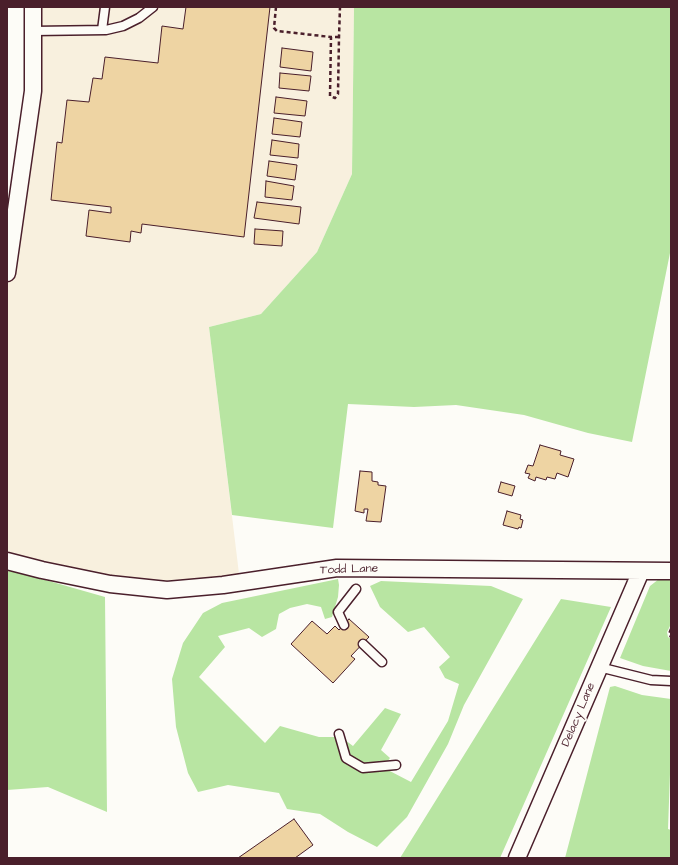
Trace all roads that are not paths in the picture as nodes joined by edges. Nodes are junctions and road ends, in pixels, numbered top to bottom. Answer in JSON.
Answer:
{"nodes":[{"id":1,"x":33,"y":7,"type":"edge"},
{"id":2,"x":105,"y":7,"type":"edge"},
{"id":3,"x":153,"y":7,"type":"edge"},
{"id":4,"x":102,"y":30,"type":"junction"},
{"id":5,"x":33,"y":31,"type":"junction"},
{"id":6,"x":7,"y":273,"type":"edge"},
{"id":7,"x":7,"y":561,"type":"edge"},
{"id":8,"x":641,"y":571,"type":"junction"},
{"id":9,"x":671,"y":571,"type":"edge"},
{"id":10,"x":356,"y":589,"type":"dead end"},
{"id":11,"x":344,"y":625,"type":"dead end"},
{"id":12,"x":363,"y":644,"type":"dead end"},
{"id":13,"x":382,"y":662,"type":"dead end"},
{"id":14,"x":599,"y":667,"type":"junction"},
{"id":15,"x":671,"y":681,"type":"edge"},
{"id":16,"x":339,"y":734,"type":"dead end"},
{"id":17,"x":396,"y":765,"type":"dead end"},
{"id":18,"x":517,"y":858,"type":"edge"}],
"edges":[{"from":1,"to":5,"type":"street"},
{"from":2,"to":4,"type":"lane"},
{"from":3,"to":4,"type":"lane"},
{"from":4,"to":5,"type":"lane"},
{"from":5,"to":6,"type":"street"},
{"from":7,"to":8,"type":"street","name":"Todd Lane"},
{"from":8,"to":9,"type":"street","name":"Todd Lane"},
{"from":8,"to":14,"type":"street","name":"Delacy Lane"},
{"from":10,"to":11,"type":"lane"},
{"from":12,"to":13,"type":"lane"},
{"from":14,"to":15,"type":"lane"},
{"from":14,"to":18,"type":"street","name":"Delacy Lane"},
{"from":16,"to":17,"type":"lane"}]}
